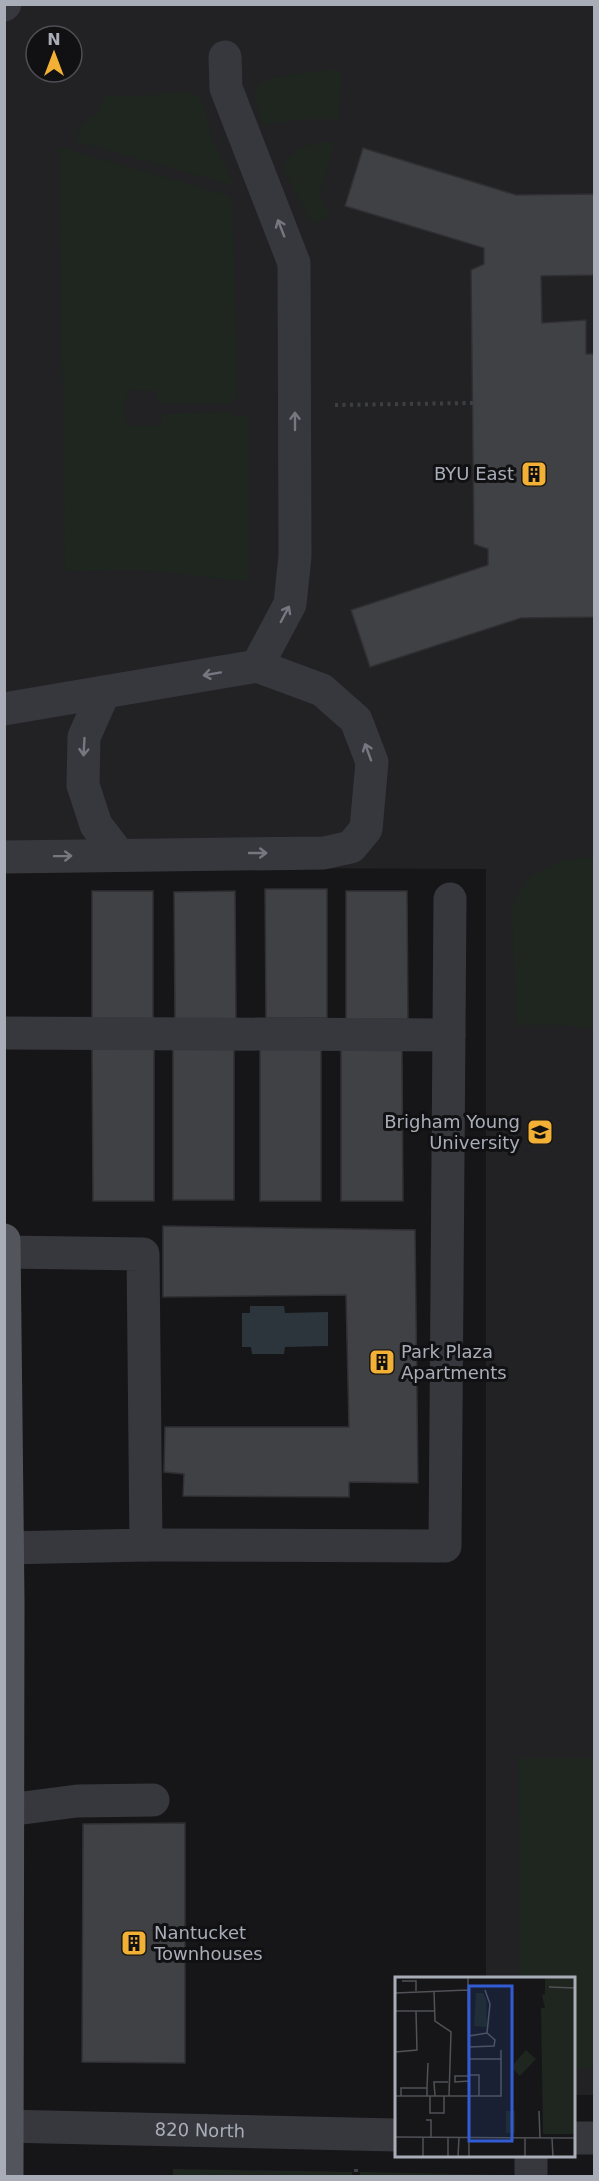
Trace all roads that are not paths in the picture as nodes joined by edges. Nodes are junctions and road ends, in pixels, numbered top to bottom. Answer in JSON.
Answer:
{"nodes":[{"id":1,"x":225,"y":57,"type":"dead end"},
{"id":2,"x":257,"y":666,"type":"junction"},
{"id":3,"x":104,"y":692,"type":"junction"},
{"id":4,"x":4,"y":709,"type":"edge"},
{"id":5,"x":119,"y":855,"type":"junction"},
{"id":6,"x":4,"y":857,"type":"edge"},
{"id":7,"x":450,"y":899,"type":"dead end"},
{"id":8,"x":4,"y":1033,"type":"edge"},
{"id":9,"x":450,"y":1035,"type":"junction"},
{"id":10,"x":4,"y":1240,"type":"edge"},
{"id":11,"x":5,"y":1252,"type":"edge"},
{"id":12,"x":5,"y":1269,"type":"edge"},
{"id":13,"x":5,"y":1347,"type":"edge"},
{"id":14,"x":146,"y":1545,"type":"junction"},
{"id":15,"x":6,"y":1548,"type":"edge"},
{"id":16,"x":153,"y":1800,"type":"dead end"},
{"id":17,"x":9,"y":1810,"type":"junction"},
{"id":18,"x":7,"y":2126,"type":"edge"},
{"id":19,"x":395,"y":2135,"type":"edge"},
{"id":20,"x":575,"y":2138,"type":"edge"},
{"id":21,"x":594,"y":2138,"type":"edge"},
{"id":22,"x":531,"y":2157,"type":"edge"},
{"id":23,"x":8,"y":2176,"type":"edge"},
{"id":24,"x":531,"y":2176,"type":"edge"}],
"edges":[{"from":2,"to":1,"type":"street","one_way":true},
{"from":2,"to":3,"type":"street","one_way":true},
{"from":5,"to":2,"type":"street","one_way":true},
{"from":3,"to":4,"type":"street"},
{"from":3,"to":5,"type":"street","one_way":true},
{"from":6,"to":5,"type":"street","one_way":true},
{"from":7,"to":9,"type":"street"},
{"from":8,"to":9,"type":"street"},
{"from":9,"to":14,"type":"street"},
{"from":10,"to":11,"type":"main road"},
{"from":11,"to":12,"type":"main road"},
{"from":11,"to":14,"type":"street"},
{"from":12,"to":13,"type":"main road"},
{"from":13,"to":15,"type":"main road"},
{"from":14,"to":15,"type":"street"},
{"from":15,"to":17,"type":"main road"},
{"from":16,"to":17,"type":"street"},
{"from":17,"to":18,"type":"main road"},
{"from":18,"to":19,"type":"street","name":"820 North"},
{"from":18,"to":23,"type":"main road"},
{"from":20,"to":21,"type":"street"},
{"from":22,"to":24,"type":"street"}]}
